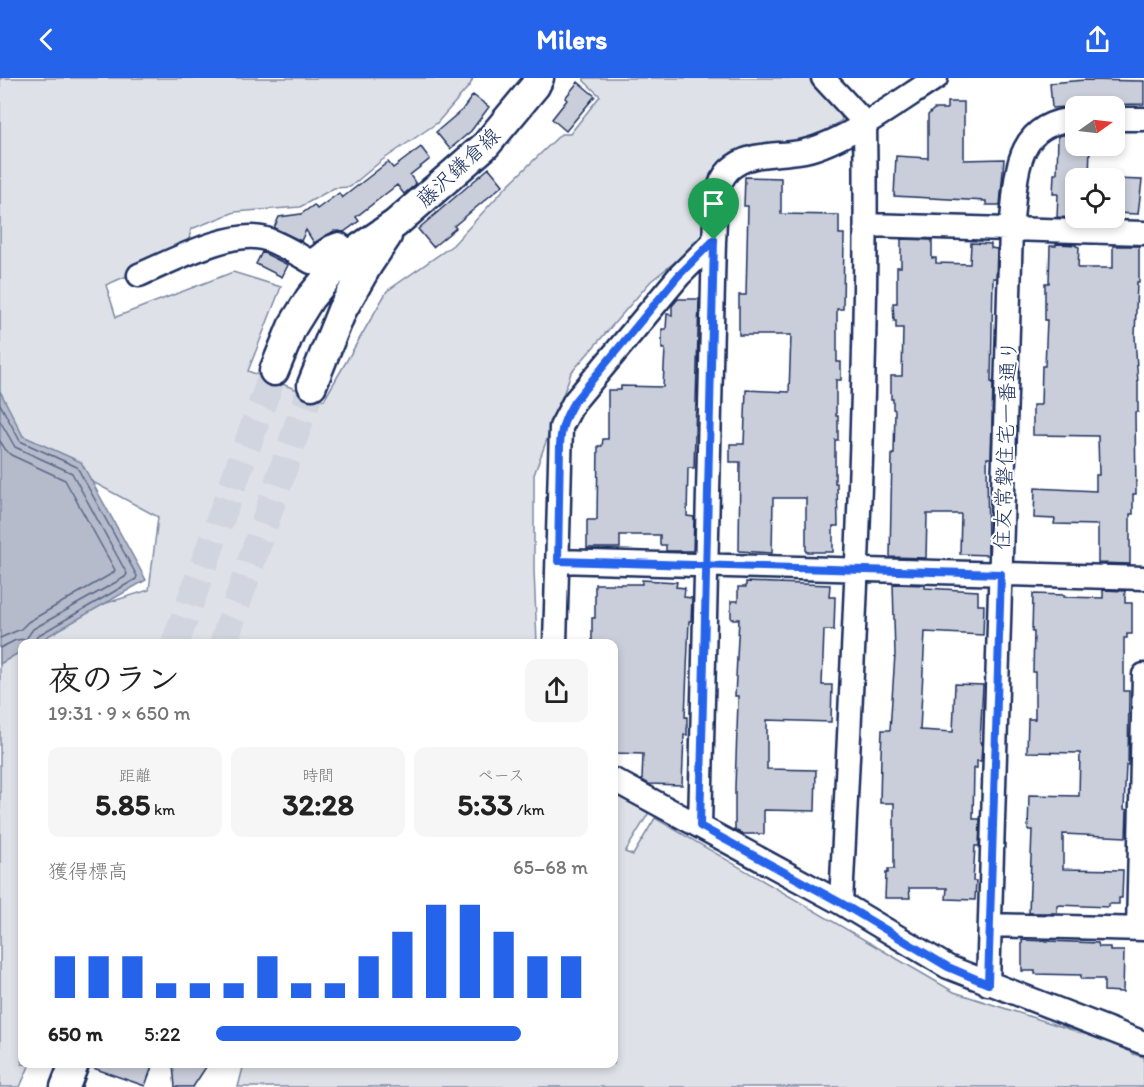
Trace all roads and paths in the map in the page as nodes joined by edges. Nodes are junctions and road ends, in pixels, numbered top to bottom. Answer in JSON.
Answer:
{"nodes":[{"id":1,"x":539,"y":78,"type":"edge"},
{"id":2,"x":823,"y":78,"type":"edge"},
{"id":3,"x":936,"y":78,"type":"edge"},
{"id":4,"x":1125,"y":118,"type":"edge"},
{"id":5,"x":1144,"y":119,"type":"edge"},
{"id":6,"x":1065,"y":121,"type":"edge"},
{"id":7,"x":865,"y":123,"type":"junction"},
{"id":8,"x":395,"y":224,"type":"junction"},
{"id":9,"x":867,"y":225,"type":"junction"},
{"id":10,"x":1011,"y":229,"type":"junction"},
{"id":11,"x":1144,"y":233,"type":"edge"},
{"id":12,"x":714,"y":240,"type":"junction"},
{"id":13,"x":351,"y":254,"type":"junction"},
{"id":14,"x":139,"y":275,"type":"dead end"},
{"id":15,"x":274,"y":371,"type":"tunnel mouth"},
{"id":16,"x":312,"y":385,"type":"tunnel mouth"},
{"id":17,"x":558,"y":561,"type":"junction"},
{"id":18,"x":708,"y":566,"type":"junction"},
{"id":19,"x":856,"y":570,"type":"junction"},
{"id":20,"x":1001,"y":574,"type":"junction"},
{"id":21,"x":1144,"y":578,"type":"edge"},
{"id":22,"x":555,"y":639,"type":"edge"},
{"id":23,"x":1144,"y":675,"type":"edge"},
{"id":24,"x":618,"y":782,"type":"edge"},
{"id":25,"x":700,"y":826,"type":"junction"},
{"id":26,"x":841,"y":903,"type":"junction"},
{"id":27,"x":990,"y":925,"type":"junction"},
{"id":28,"x":1141,"y":929,"type":"edge"},
{"id":29,"x":988,"y":984,"type":"junction"},
{"id":30,"x":1144,"y":1043,"type":"edge"}],
"edges":[{"from":1,"to":8,"type":"main road","name":"藤沢鎌倉線"},
{"from":2,"to":7,"type":"street"},
{"from":3,"to":7,"type":"street"},
{"from":4,"to":5,"type":"street"},
{"from":6,"to":10,"type":"street","name":"住友常磐住宅一番通り"},
{"from":7,"to":9,"type":"street"},
{"from":7,"to":12,"type":"street"},
{"from":8,"to":13,"type":"main road","name":"藤沢鎌倉線"},
{"from":8,"to":16,"type":"main road","name":"藤沢鎌倉線"},
{"from":9,"to":10,"type":"street"},
{"from":9,"to":19,"type":"street"},
{"from":10,"to":11,"type":"street"},
{"from":10,"to":20,"type":"street","name":"住友常磐住宅一番通り"},
{"from":12,"to":17,"type":"street"},
{"from":12,"to":18,"type":"street"},
{"from":13,"to":14,"type":"street"},
{"from":13,"to":15,"type":"main road","name":"藤沢鎌倉線"},
{"from":17,"to":18,"type":"street"},
{"from":17,"to":22,"type":"street"},
{"from":18,"to":19,"type":"street"},
{"from":18,"to":25,"type":"street"},
{"from":19,"to":20,"type":"street"},
{"from":19,"to":26,"type":"street"},
{"from":20,"to":21,"type":"street"},
{"from":20,"to":27,"type":"street","name":"住友常磐住宅一番通り"},
{"from":23,"to":28,"type":"street"},
{"from":24,"to":25,"type":"street"},
{"from":25,"to":26,"type":"street"},
{"from":26,"to":29,"type":"street"},
{"from":27,"to":28,"type":"street"},
{"from":27,"to":29,"type":"street","name":"住友常磐住宅一番通り"},
{"from":29,"to":30,"type":"street"}]}
